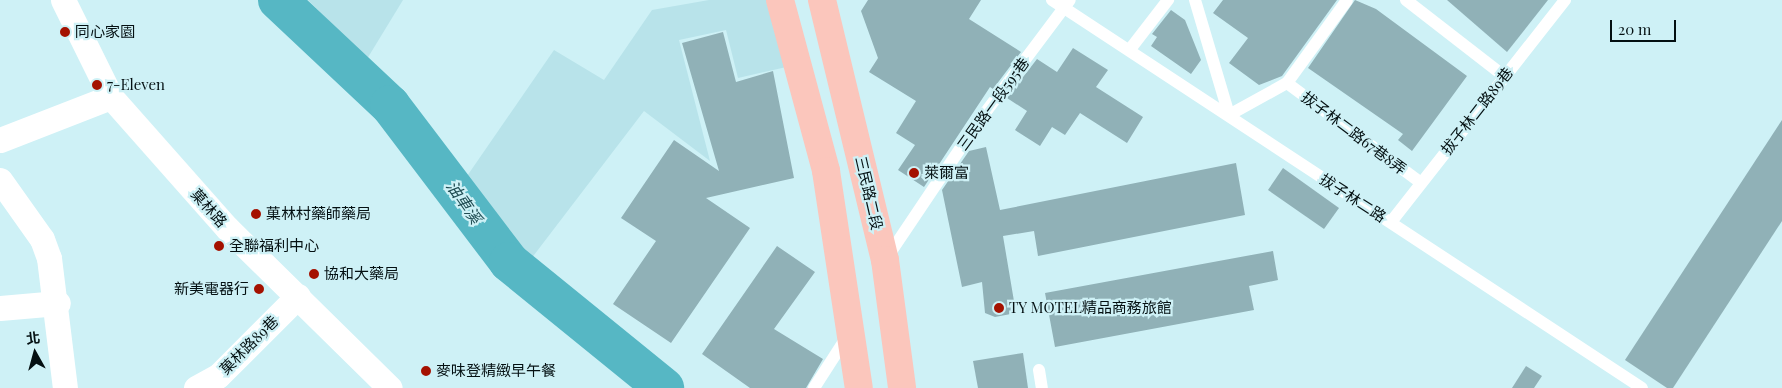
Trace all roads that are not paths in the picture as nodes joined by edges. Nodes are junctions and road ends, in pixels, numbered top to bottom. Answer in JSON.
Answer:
{"nodes":[{"id":1,"x":64,"y":0,"type":"edge"},
{"id":2,"x":780,"y":0,"type":"edge"},
{"id":3,"x":822,"y":0,"type":"edge"},
{"id":4,"x":1052,"y":0,"type":"edge"},
{"id":5,"x":1168,"y":0,"type":"edge"},
{"id":6,"x":1195,"y":0,"type":"edge"},
{"id":7,"x":1347,"y":0,"type":"edge"},
{"id":8,"x":1406,"y":0,"type":"edge"},
{"id":9,"x":1565,"y":0,"type":"edge"},
{"id":10,"x":1067,"y":4,"type":"edge"},
{"id":11,"x":1131,"y":48,"type":"junction"},
{"id":12,"x":1504,"y":76,"type":"junction"},
{"id":13,"x":1288,"y":83,"type":"junction"},
{"id":14,"x":111,"y":97,"type":"junction"},
{"id":15,"x":1229,"y":115,"type":"junction"},
{"id":16,"x":0,"y":140,"type":"edge"},
{"id":17,"x":0,"y":180,"type":"edge"},
{"id":18,"x":1421,"y":183,"type":"junction"},
{"id":19,"x":1391,"y":222,"type":"junction"},
{"id":20,"x":885,"y":260,"type":"junction"},
{"id":21,"x":298,"y":296,"type":"junction"},
{"id":22,"x":58,"y":303,"type":"junction"},
{"id":23,"x":0,"y":308,"type":"edge"},
{"id":24,"x":852,"y":328,"type":"junction"},
{"id":25,"x":1039,"y":370,"type":"dead end"},
{"id":26,"x":65,"y":388,"type":"edge"},
{"id":27,"x":196,"y":388,"type":"edge"},
{"id":28,"x":390,"y":388,"type":"edge"},
{"id":29,"x":814,"y":388,"type":"edge"},
{"id":30,"x":859,"y":388,"type":"edge"},
{"id":31,"x":902,"y":388,"type":"edge"},
{"id":32,"x":1042,"y":388,"type":"edge"},
{"id":33,"x":1642,"y":388,"type":"edge"}],
"edges":[{"from":1,"to":14,"type":"street","name":"菓林路"},
{"from":2,"to":24,"type":"main road"},
{"from":3,"to":20,"type":"main road","name":"三民路二段"},
{"from":4,"to":10,"type":"lane","name":"拔子林二路"},
{"from":5,"to":11,"type":"lane"},
{"from":6,"to":15,"type":"lane"},
{"from":7,"to":13,"type":"lane"},
{"from":8,"to":12,"type":"lane"},
{"from":9,"to":12,"type":"lane","name":"拔子林二路89巷"},
{"from":10,"to":11,"type":"lane","name":"拔子林二路"},
{"from":10,"to":20,"type":"lane","name":"三民路一段595巷"},
{"from":11,"to":15,"type":"lane","name":"拔子林二路"},
{"from":12,"to":18,"type":"lane","name":"拔子林二路89巷"},
{"from":13,"to":15,"type":"lane"},
{"from":13,"to":18,"type":"lane","name":"拔子林二路67巷8弄"},
{"from":14,"to":16,"type":"street"},
{"from":14,"to":21,"type":"street","name":"菓林路"},
{"from":15,"to":19,"type":"lane","name":"拔子林二路"},
{"from":17,"to":22,"type":"street"},
{"from":18,"to":19,"type":"lane","name":"拔子林二路89巷"},
{"from":19,"to":33,"type":"lane","name":"拔子林二路"},
{"from":20,"to":31,"type":"main road","name":"三民路二段"},
{"from":21,"to":27,"type":"street","name":"菓林路89巷"},
{"from":21,"to":28,"type":"street","name":"菓林路"},
{"from":22,"to":23,"type":"street"},
{"from":22,"to":26,"type":"street"},
{"from":24,"to":29,"type":"lane"},
{"from":24,"to":30,"type":"main road"},
{"from":25,"to":32,"type":"lane"}]}
